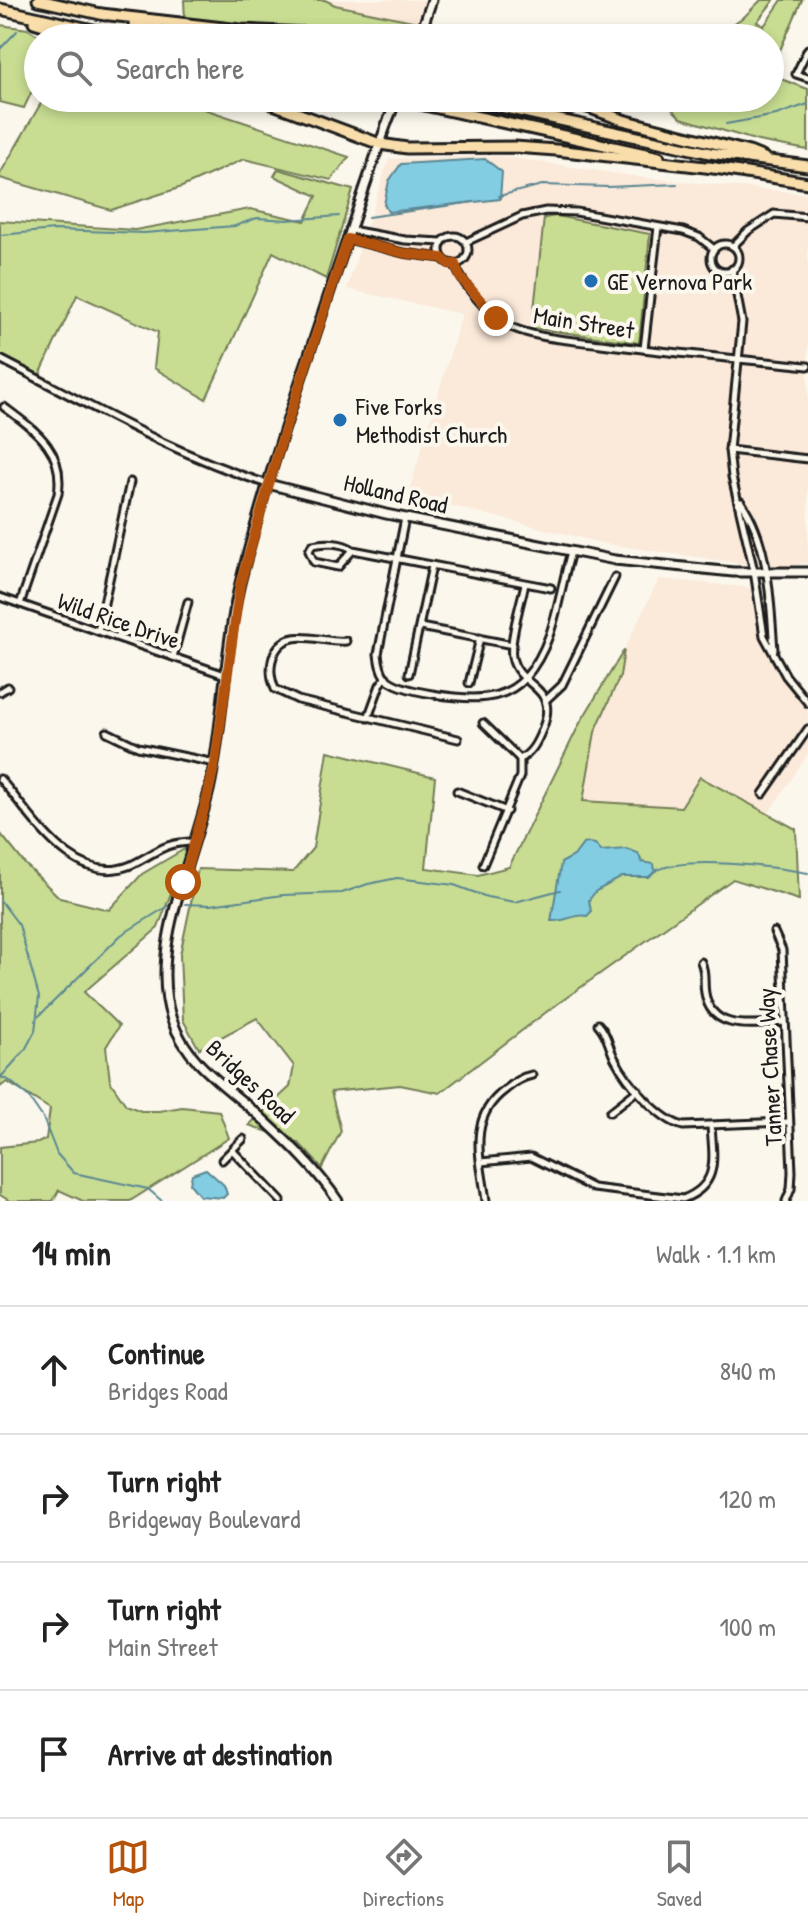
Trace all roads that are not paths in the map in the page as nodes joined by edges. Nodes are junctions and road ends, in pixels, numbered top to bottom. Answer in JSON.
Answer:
{"nodes":[{"id":1,"x":38,"y":0,"type":"edge"},
{"id":2,"x":432,"y":0,"type":"edge"},
{"id":3,"x":0,"y":10,"type":"edge"},
{"id":4,"x":101,"y":14,"type":"junction"},
{"id":5,"x":42,"y":24,"type":"edge"},
{"id":6,"x":64,"y":24,"type":"edge"},
{"id":7,"x":140,"y":24,"type":"edge"},
{"id":8,"x":188,"y":24,"type":"edge"},
{"id":9,"x":424,"y":24,"type":"edge"},
{"id":10,"x":808,"y":49,"type":"edge"},
{"id":11,"x":806,"y":57,"type":"edge"},
{"id":12,"x":808,"y":78,"type":"edge"},
{"id":13,"x":294,"y":112,"type":"edge"},
{"id":14,"x":391,"y":112,"type":"edge"},
{"id":15,"x":459,"y":112,"type":"edge"},
{"id":16,"x":524,"y":112,"type":"edge"},
{"id":17,"x":601,"y":112,"type":"edge"},
{"id":18,"x":380,"y":144,"type":"junction"},
{"id":19,"x":771,"y":162,"type":"junction"},
{"id":20,"x":808,"y":166,"type":"edge"},
{"id":21,"x":714,"y":168,"type":"junction"},
{"id":22,"x":808,"y":183,"type":"edge"},
{"id":23,"x":808,"y":217,"type":"edge"},
{"id":24,"x":658,"y":227,"type":"junction"},
{"id":25,"x":351,"y":230,"type":"junction"},
{"id":26,"x":348,"y":239,"type":"junction"},
{"id":27,"x":442,"y":242,"type":"junction"},
{"id":28,"x":466,"y":242,"type":"junction"},
{"id":29,"x":733,"y":246,"type":"junction"},
{"id":30,"x":714,"y":249,"type":"junction"},
{"id":31,"x":442,"y":258,"type":"junction"},
{"id":32,"x":455,"y":264,"type":"junction"},
{"id":33,"x":732,"y":269,"type":"junction"},
{"id":34,"x":644,"y":349,"type":"junction"},
{"id":35,"x":0,"y":359,"type":"edge"},
{"id":36,"x":738,"y":359,"type":"junction"},
{"id":37,"x":808,"y":366,"type":"edge"},
{"id":38,"x":4,"y":407,"type":"dead end"},
{"id":39,"x":729,"y":450,"type":"junction"},
{"id":40,"x":808,"y":459,"type":"edge"},
{"id":41,"x":130,"y":482,"type":"dead end"},
{"id":42,"x":268,"y":484,"type":"junction"},
{"id":43,"x":739,"y":500,"type":"junction"},
{"id":44,"x":405,"y":518,"type":"junction"},
{"id":45,"x":353,"y":550,"type":"junction"},
{"id":46,"x":571,"y":552,"type":"junction"},
{"id":47,"x":398,"y":558,"type":"junction"},
{"id":48,"x":432,"y":566,"type":"junction"},
{"id":49,"x":754,"y":571,"type":"junction"},
{"id":50,"x":765,"y":572,"type":"junction"},
{"id":51,"x":808,"y":572,"type":"edge"},
{"id":52,"x":615,"y":577,"type":"dead end"},
{"id":53,"x":525,"y":584,"type":"junction"},
{"id":54,"x":551,"y":588,"type":"dead end"},
{"id":55,"x":0,"y":597,"type":"edge"},
{"id":56,"x":188,"y":602,"type":"dead end"},
{"id":57,"x":20,"y":604,"type":"junction"},
{"id":58,"x":419,"y":627,"type":"junction"},
{"id":59,"x":98,"y":631,"type":"junction"},
{"id":60,"x":480,"y":638,"type":"junction"},
{"id":61,"x":346,"y":641,"type":"dead end"},
{"id":62,"x":513,"y":645,"type":"junction"},
{"id":63,"x":774,"y":655,"type":"junction"},
{"id":64,"x":173,"y":657,"type":"junction"},
{"id":65,"x":409,"y":674,"type":"dead end"},
{"id":66,"x":226,"y":675,"type":"junction"},
{"id":67,"x":386,"y":677,"type":"junction"},
{"id":68,"x":526,"y":677,"type":"junction"},
{"id":69,"x":469,"y":683,"type":"dead end"},
{"id":70,"x":8,"y":687,"type":"dead end"},
{"id":71,"x":0,"y":692,"type":"edge"},
{"id":72,"x":546,"y":700,"type":"junction"},
{"id":73,"x":808,"y":703,"type":"edge"},
{"id":74,"x":368,"y":718,"type":"junction"},
{"id":75,"x":483,"y":723,"type":"dead end"},
{"id":76,"x":808,"y":729,"type":"edge"},
{"id":77,"x":107,"y":732,"type":"dead end"},
{"id":78,"x":458,"y":739,"type":"dead end"},
{"id":79,"x":520,"y":759,"type":"junction"},
{"id":80,"x":215,"y":763,"type":"junction"},
{"id":81,"x":0,"y":779,"type":"edge"},
{"id":82,"x":457,"y":791,"type":"dead end"},
{"id":83,"x":763,"y":794,"type":"dead end"},
{"id":84,"x":507,"y":811,"type":"junction"},
{"id":85,"x":195,"y":842,"type":"junction"},
{"id":86,"x":483,"y":865,"type":"dead end"},
{"id":87,"x":774,"y":932,"type":"dead end"},
{"id":88,"x":701,"y":962,"type":"dead end"},
{"id":89,"x":784,"y":1022,"type":"junction"},
{"id":90,"x":598,"y":1024,"type":"dead end"},
{"id":91,"x":532,"y":1075,"type":"dead end"},
{"id":92,"x":638,"y":1090,"type":"junction"},
{"id":93,"x":610,"y":1112,"type":"dead end"},
{"id":94,"x":789,"y":1122,"type":"junction"},
{"id":95,"x":711,"y":1126,"type":"junction"},
{"id":96,"x":243,"y":1139,"type":"dead end"},
{"id":97,"x":232,"y":1150,"type":"junction"},
{"id":98,"x":222,"y":1160,"type":"dead end"},
{"id":99,"x":481,"y":1162,"type":"junction"},
{"id":100,"x":281,"y":1201,"type":"edge"},
{"id":101,"x":338,"y":1201,"type":"edge"},
{"id":102,"x":486,"y":1201,"type":"edge"},
{"id":103,"x":786,"y":1201,"type":"edge"}],
"edges":[{"from":1,"to":4,"type":"highway"},
{"from":2,"to":9,"type":"main road"},
{"from":3,"to":5,"type":"highway"},
{"from":3,"to":6,"type":"highway"},
{"from":4,"to":7,"type":"highway"},
{"from":4,"to":8,"type":"highway"},
{"from":10,"to":11,"type":"street"},
{"from":11,"to":12,"type":"street"},
{"from":13,"to":18,"type":"highway"},
{"from":14,"to":18,"type":"main road","name":"Bridges Road","bridge":true},
{"from":15,"to":21,"type":"highway"},
{"from":16,"to":19,"type":"highway"},
{"from":17,"to":19,"type":"highway"},
{"from":18,"to":21,"type":"highway"},
{"from":18,"to":25,"type":"main road","name":"Bridges Road"},
{"from":19,"to":20,"type":"highway"},
{"from":21,"to":22,"type":"highway"},
{"from":23,"to":29,"type":"street"},
{"from":24,"to":28,"type":"street"},
{"from":24,"to":30,"type":"street"},
{"from":24,"to":34,"type":"street"},
{"from":25,"to":26,"type":"main road","name":"Bridges Road"},
{"from":25,"to":27,"type":"street"},
{"from":26,"to":31,"type":"street"},
{"from":26,"to":42,"type":"main road","name":"Bridges Road"},
{"from":27,"to":28,"type":"street"},
{"from":27,"to":31,"type":"street"},
{"from":28,"to":32,"type":"street"},
{"from":29,"to":30,"type":"street"},
{"from":29,"to":33,"type":"street"},
{"from":30,"to":33,"type":"street"},
{"from":31,"to":32,"type":"street"},
{"from":32,"to":34,"type":"street","name":"Main Street"},
{"from":33,"to":36,"type":"street"},
{"from":34,"to":36,"type":"street","name":"Main Street"},
{"from":35,"to":42,"type":"street","name":"Holland Road"},
{"from":36,"to":37,"type":"street","name":"Main Street"},
{"from":36,"to":39,"type":"street"},
{"from":38,"to":57,"type":"street"},
{"from":39,"to":40,"type":"street"},
{"from":39,"to":43,"type":"street"},
{"from":41,"to":59,"type":"street"},
{"from":42,"to":44,"type":"main road","name":"Holland Road"},
{"from":42,"to":66,"type":"main road","name":"Bridges Road"},
{"from":43,"to":49,"type":"street"},
{"from":43,"to":50,"type":"street"},
{"from":44,"to":46,"type":"main road","name":"Holland Road"},
{"from":44,"to":47,"type":"street"},
{"from":45,"to":45,"type":"street"},
{"from":45,"to":47,"type":"street"},
{"from":46,"to":49,"type":"main road","name":"Holland Road"},
{"from":46,"to":68,"type":"street"},
{"from":47,"to":48,"type":"street"},
{"from":47,"to":67,"type":"street"},
{"from":48,"to":53,"type":"street"},
{"from":48,"to":58,"type":"street"},
{"from":49,"to":50,"type":"main road","name":"Holland Road"},
{"from":49,"to":63,"type":"street"},
{"from":50,"to":51,"type":"main road","name":"Holland Road"},
{"from":50,"to":63,"type":"street"},
{"from":52,"to":72,"type":"street"},
{"from":53,"to":54,"type":"street"},
{"from":53,"to":62,"type":"street"},
{"from":55,"to":57,"type":"street","name":"Wild Rice Drive"},
{"from":56,"to":64,"type":"street"},
{"from":57,"to":59,"type":"street","name":"Wild Rice Drive"},
{"from":58,"to":60,"type":"street"},
{"from":58,"to":65,"type":"street"},
{"from":59,"to":64,"type":"street","name":"Wild Rice Drive"},
{"from":60,"to":62,"type":"street"},
{"from":60,"to":69,"type":"street"},
{"from":61,"to":74,"type":"street"},
{"from":62,"to":68,"type":"street"},
{"from":63,"to":73,"type":"street"},
{"from":64,"to":66,"type":"street","name":"Wild Rice Drive"},
{"from":66,"to":80,"type":"main road","name":"Bridges Road"},
{"from":67,"to":68,"type":"street"},
{"from":67,"to":74,"type":"street"},
{"from":68,"to":72,"type":"street"},
{"from":70,"to":71,"type":"street"},
{"from":72,"to":79,"type":"street"},
{"from":74,"to":78,"type":"street"},
{"from":75,"to":79,"type":"street"},
{"from":76,"to":83,"type":"street"},
{"from":77,"to":80,"type":"street"},
{"from":79,"to":84,"type":"street"},
{"from":80,"to":85,"type":"main road","name":"Bridges Road"},
{"from":81,"to":85,"type":"street"},
{"from":82,"to":84,"type":"street"},
{"from":84,"to":86,"type":"street"},
{"from":85,"to":101,"type":"main road","name":"Bridges Road"},
{"from":87,"to":89,"type":"street","name":"Tanner Chase Way"},
{"from":88,"to":89,"type":"street"},
{"from":89,"to":94,"type":"street","name":"Tanner Chase Way"},
{"from":90,"to":92,"type":"street"},
{"from":91,"to":99,"type":"street"},
{"from":92,"to":93,"type":"street"},
{"from":92,"to":95,"type":"street"},
{"from":94,"to":95,"type":"street"},
{"from":94,"to":103,"type":"street","name":"Tanner Chase Way"},
{"from":95,"to":99,"type":"street"},
{"from":96,"to":97,"type":"street"},
{"from":97,"to":98,"type":"street"},
{"from":97,"to":100,"type":"street"},
{"from":99,"to":102,"type":"street"}]}
